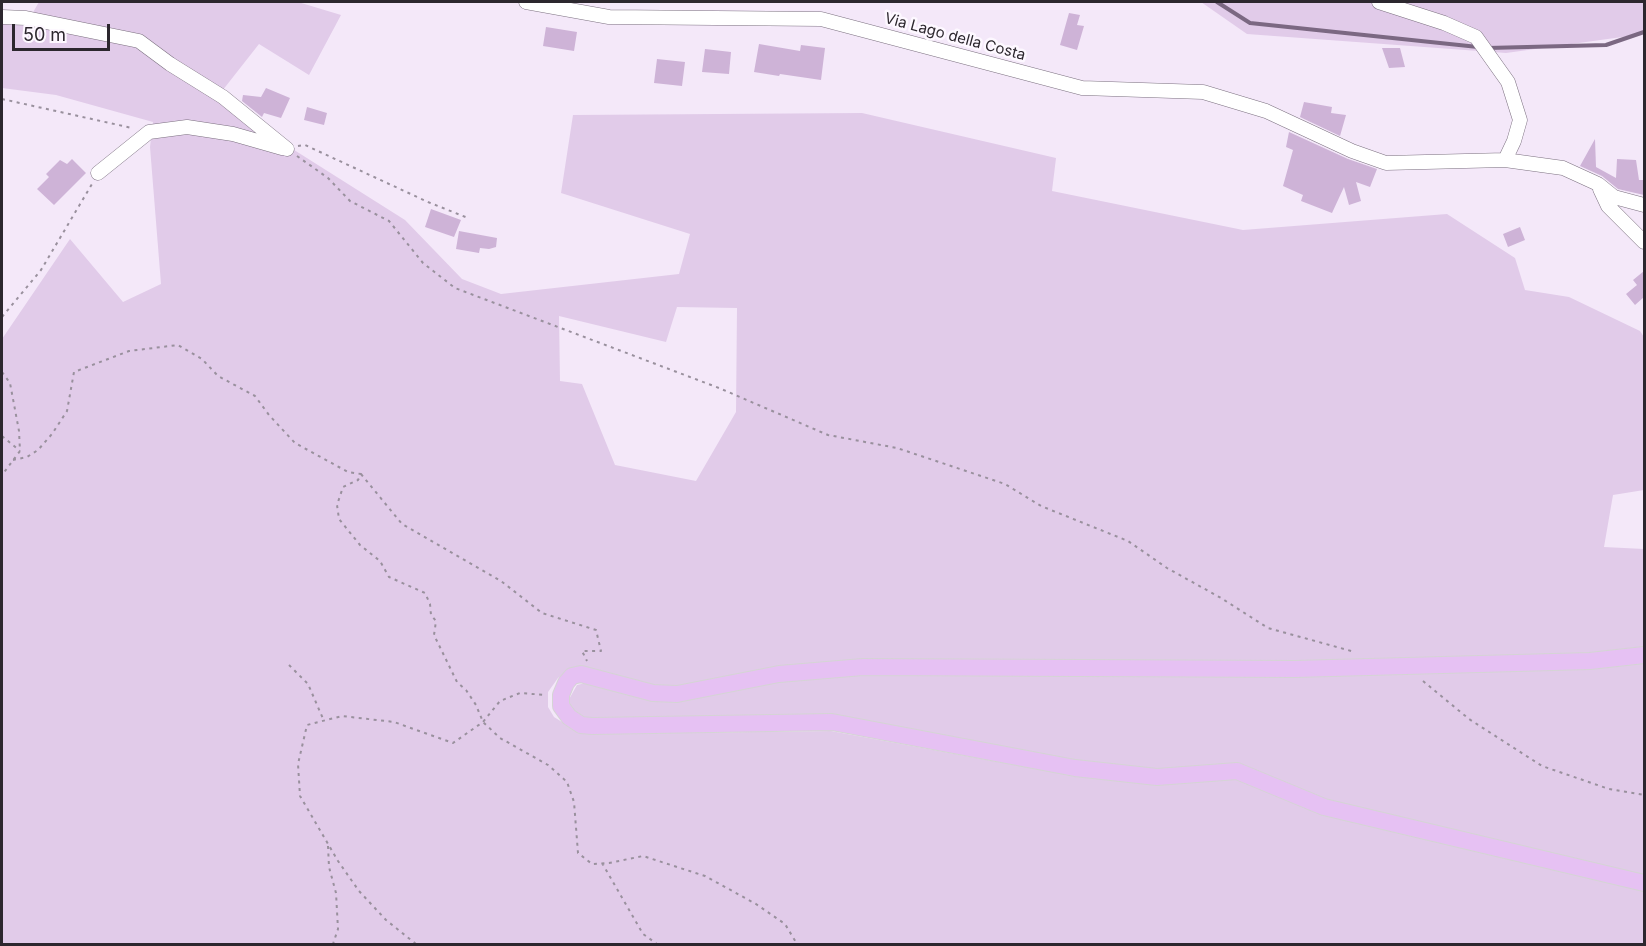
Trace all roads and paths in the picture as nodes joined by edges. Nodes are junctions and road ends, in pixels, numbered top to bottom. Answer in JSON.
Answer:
{"nodes":[{"id":1,"x":526,"y":2,"type":"edge"},
{"id":2,"x":1379,"y":2,"type":"edge"},
{"id":3,"x":2,"y":17,"type":"edge"},
{"id":4,"x":2,"y":99,"type":"edge"},
{"id":5,"x":149,"y":132,"type":"junction"},
{"id":6,"x":287,"y":149,"type":"junction"},
{"id":7,"x":1505,"y":160,"type":"junction"},
{"id":8,"x":98,"y":173,"type":"joint"},
{"id":9,"x":1598,"y":184,"type":"junction"},
{"id":10,"x":1644,"y":205,"type":"edge"},
{"id":11,"x":468,"y":218,"type":"dead end"},
{"id":12,"x":1644,"y":242,"type":"edge"},
{"id":13,"x":2,"y":317,"type":"edge"},
{"id":14,"x":2,"y":372,"type":"edge"},
{"id":15,"x":2,"y":436,"type":"edge"},
{"id":16,"x":20,"y":451,"type":"junction"},
{"id":17,"x":13,"y":460,"type":"junction"},
{"id":18,"x":361,"y":474,"type":"junction"},
{"id":19,"x":2,"y":475,"type":"edge"},
{"id":20,"x":1355,"y":652,"type":"dead end"},
{"id":21,"x":1644,"y":655,"type":"edge"},
{"id":22,"x":580,"y":663,"type":"dead end"},
{"id":23,"x":289,"y":665,"type":"dead end"},
{"id":24,"x":1436,"y":692,"type":"dead end"},
{"id":25,"x":561,"y":695,"type":"junction"},
{"id":26,"x":324,"y":721,"type":"junction"},
{"id":27,"x":483,"y":723,"type":"junction"},
{"id":28,"x":1644,"y":795,"type":"edge"},
{"id":29,"x":327,"y":843,"type":"junction"},
{"id":30,"x":602,"y":863,"type":"junction"},
{"id":31,"x":1644,"y":883,"type":"edge"},
{"id":32,"x":333,"y":945,"type":"edge"},
{"id":33,"x":416,"y":945,"type":"edge"},
{"id":34,"x":657,"y":945,"type":"edge"},
{"id":35,"x":797,"y":945,"type":"edge"}],
"edges":[{"from":1,"to":7,"type":"street","name":"Via Lago della Costa"},
{"from":2,"to":7,"type":"street"},
{"from":3,"to":6,"type":"street"},
{"from":4,"to":5,"type":"path"},
{"from":5,"to":6,"type":"street"},
{"from":5,"to":8,"type":"street"},
{"from":6,"to":11,"type":"path"},
{"from":6,"to":20,"type":"path"},
{"from":7,"to":9,"type":"street","name":"Via Lago della Costa"},
{"from":8,"to":13,"type":"path"},
{"from":9,"to":10,"type":"street","name":"Via Lago della Costa"},
{"from":9,"to":12,"type":"street"},
{"from":14,"to":16,"type":"path"},
{"from":15,"to":16,"type":"path"},
{"from":16,"to":17,"type":"path"},
{"from":17,"to":18,"type":"path"},
{"from":17,"to":19,"type":"path"},
{"from":18,"to":22,"type":"path"},
{"from":18,"to":27,"type":"path"},
{"from":21,"to":25,"type":"main road"},
{"from":23,"to":26,"type":"path"},
{"from":24,"to":28,"type":"path"},
{"from":25,"to":27,"type":"path"},
{"from":25,"to":31,"type":"main road"},
{"from":26,"to":27,"type":"path"},
{"from":26,"to":29,"type":"path"},
{"from":27,"to":30,"type":"path"},
{"from":29,"to":32,"type":"path"},
{"from":29,"to":33,"type":"path"},
{"from":30,"to":34,"type":"path"},
{"from":30,"to":35,"type":"path"}]}
